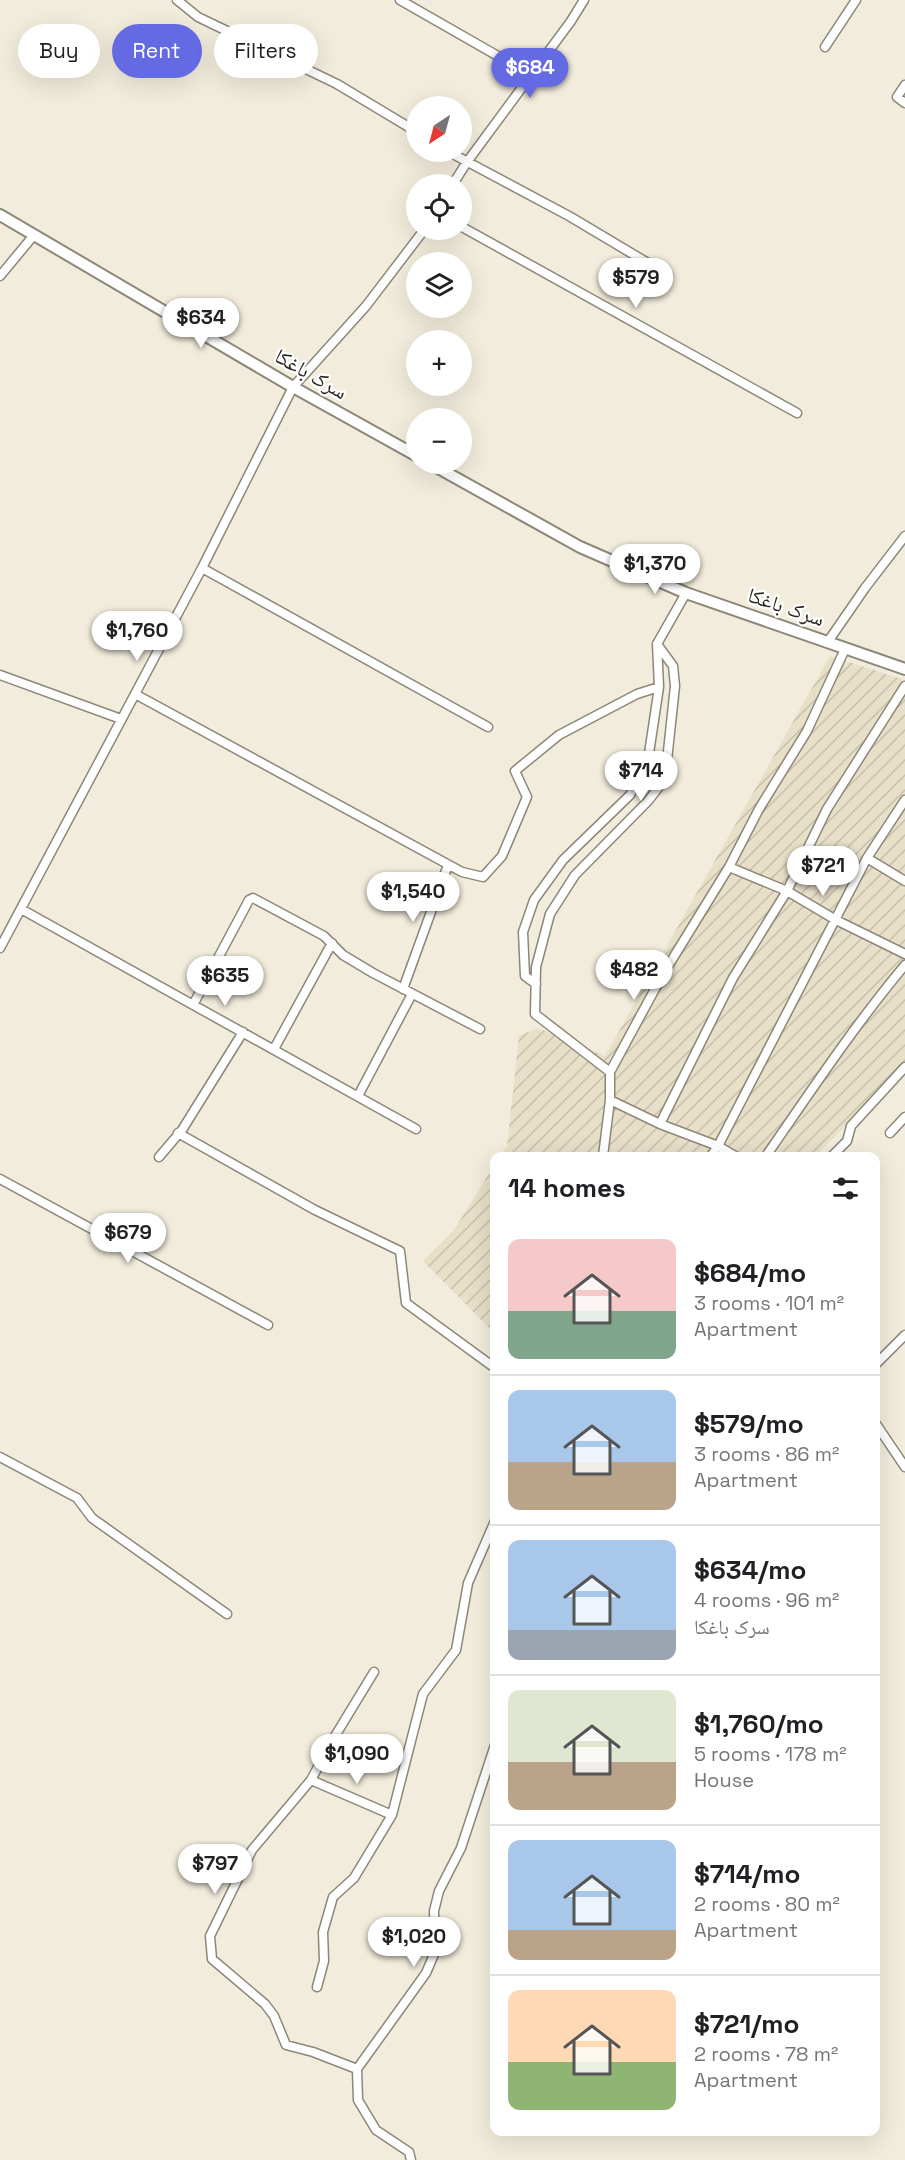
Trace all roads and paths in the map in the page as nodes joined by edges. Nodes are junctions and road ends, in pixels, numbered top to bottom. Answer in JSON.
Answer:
{"nodes":[{"id":1,"x":177,"y":0,"type":"edge"},
{"id":2,"x":400,"y":0,"type":"edge"},
{"id":3,"x":584,"y":0,"type":"edge"},
{"id":4,"x":856,"y":0,"type":"edge"},
{"id":5,"x":825,"y":47,"type":"dead end"},
{"id":6,"x":531,"y":75,"type":"junction"},
{"id":7,"x":905,"y":85,"type":"edge"},
{"id":8,"x":905,"y":103,"type":"edge"},
{"id":9,"x":406,"y":125,"type":"edge"},
{"id":10,"x":472,"y":154,"type":"edge"},
{"id":11,"x":466,"y":162,"type":"joint"},
{"id":12,"x":459,"y":174,"type":"edge"},
{"id":13,"x":0,"y":215,"type":"edge"},
{"id":14,"x":472,"y":233,"type":"edge"},
{"id":15,"x":34,"y":235,"type":"junction"},
{"id":16,"x":416,"y":240,"type":"edge"},
{"id":17,"x":668,"y":275,"type":"dead end"},
{"id":18,"x":0,"y":276,"type":"edge"},
{"id":19,"x":293,"y":387,"type":"junction"},
{"id":20,"x":797,"y":413,"type":"dead end"},
{"id":21,"x":406,"y":450,"type":"edge"},
{"id":22,"x":449,"y":474,"type":"edge"},
{"id":23,"x":905,"y":536,"type":"edge"},
{"id":24,"x":202,"y":568,"type":"junction"},
{"id":25,"x":686,"y":593,"type":"junction"},
{"id":26,"x":827,"y":643,"type":"junction"},
{"id":27,"x":657,"y":644,"type":"junction"},
{"id":28,"x":845,"y":649,"type":"junction"},
{"id":29,"x":905,"y":669,"type":"edge"},
{"id":30,"x":0,"y":675,"type":"edge"},
{"id":31,"x":905,"y":686,"type":"edge"},
{"id":32,"x":659,"y":687,"type":"junction"},
{"id":33,"x":135,"y":694,"type":"junction"},
{"id":34,"x":122,"y":719,"type":"junction"},
{"id":35,"x":488,"y":727,"type":"dead end"},
{"id":36,"x":905,"y":800,"type":"edge"},
{"id":37,"x":867,"y":858,"type":"junction"},
{"id":38,"x":448,"y":865,"type":"junction"},
{"id":39,"x":729,"y":867,"type":"junction"},
{"id":40,"x":905,"y":880,"type":"edge"},
{"id":41,"x":787,"y":891,"type":"junction"},
{"id":42,"x":21,"y":909,"type":"junction"},
{"id":43,"x":836,"y":920,"type":"junction"},
{"id":44,"x":332,"y":944,"type":"junction"},
{"id":45,"x":0,"y":948,"type":"edge"},
{"id":46,"x":905,"y":954,"type":"edge"},
{"id":47,"x":905,"y":965,"type":"edge"},
{"id":48,"x":536,"y":984,"type":"junction"},
{"id":49,"x":408,"y":992,"type":"junction"},
{"id":50,"x":193,"y":1005,"type":"junction"},
{"id":51,"x":480,"y":1029,"type":"dead end"},
{"id":52,"x":243,"y":1032,"type":"junction"},
{"id":53,"x":274,"y":1049,"type":"junction"},
{"id":54,"x":905,"y":1067,"type":"edge"},
{"id":55,"x":610,"y":1072,"type":"junction"},
{"id":56,"x":358,"y":1096,"type":"junction"},
{"id":57,"x":610,"y":1100,"type":"junction"},
{"id":58,"x":905,"y":1117,"type":"edge"},
{"id":59,"x":660,"y":1124,"type":"junction"},
{"id":60,"x":416,"y":1129,"type":"dead end"},
{"id":61,"x":178,"y":1133,"type":"junction"},
{"id":62,"x":890,"y":1133,"type":"dead end"},
{"id":63,"x":718,"y":1146,"type":"junction"},
{"id":64,"x":604,"y":1152,"type":"edge"},
{"id":65,"x":714,"y":1152,"type":"edge"},
{"id":66,"x":728,"y":1152,"type":"edge"},
{"id":67,"x":769,"y":1152,"type":"edge"},
{"id":68,"x":836,"y":1152,"type":"edge"},
{"id":69,"x":159,"y":1157,"type":"dead end"},
{"id":70,"x":0,"y":1179,"type":"edge"},
{"id":71,"x":268,"y":1325,"type":"dead end"},
{"id":72,"x":905,"y":1335,"type":"edge"},
{"id":73,"x":880,"y":1360,"type":"edge"},
{"id":74,"x":490,"y":1364,"type":"edge"},
{"id":75,"x":880,"y":1430,"type":"edge"},
{"id":76,"x":0,"y":1457,"type":"edge"},
{"id":77,"x":905,"y":1467,"type":"edge"},
{"id":78,"x":490,"y":1532,"type":"edge"},
{"id":79,"x":227,"y":1614,"type":"dead end"},
{"id":80,"x":374,"y":1672,"type":"dead end"},
{"id":81,"x":490,"y":1760,"type":"edge"},
{"id":82,"x":311,"y":1780,"type":"junction"},
{"id":83,"x":392,"y":1815,"type":"junction"},
{"id":84,"x":317,"y":1987,"type":"dead end"},
{"id":85,"x":357,"y":2069,"type":"junction"},
{"id":86,"x":411,"y":2160,"type":"edge"}],
"edges":[{"from":1,"to":9,"type":"street"},
{"from":2,"to":6,"type":"street"},
{"from":3,"to":6,"type":"street"},
{"from":4,"to":5,"type":"street"},
{"from":6,"to":10,"type":"street"},
{"from":7,"to":8,"type":"street"},
{"from":11,"to":12,"type":"street"},
{"from":11,"to":17,"type":"street"},
{"from":13,"to":15,"type":"street","name":"سرک باغکا"},
{"from":14,"to":20,"type":"street"},
{"from":15,"to":18,"type":"street"},
{"from":15,"to":19,"type":"street","name":"سرک باغکا"},
{"from":16,"to":19,"type":"street"},
{"from":19,"to":21,"type":"street","name":"سرک باغکا"},
{"from":19,"to":24,"type":"street"},
{"from":22,"to":25,"type":"street","name":"سرک باغکا"},
{"from":23,"to":26,"type":"street"},
{"from":24,"to":33,"type":"street"},
{"from":24,"to":35,"type":"street"},
{"from":25,"to":26,"type":"street","name":"سرک باغکا"},
{"from":25,"to":27,"type":"street"},
{"from":26,"to":28,"type":"street","name":"سرک باغکا"},
{"from":27,"to":32,"type":"street"},
{"from":27,"to":48,"type":"street"},
{"from":28,"to":29,"type":"street","name":"سرک باغکا"},
{"from":28,"to":39,"type":"street"},
{"from":30,"to":34,"type":"street"},
{"from":31,"to":41,"type":"street"},
{"from":32,"to":38,"type":"street"},
{"from":32,"to":48,"type":"street"},
{"from":33,"to":34,"type":"street"},
{"from":33,"to":38,"type":"street"},
{"from":34,"to":42,"type":"street"},
{"from":36,"to":37,"type":"street"},
{"from":37,"to":40,"type":"street"},
{"from":37,"to":43,"type":"street"},
{"from":38,"to":49,"type":"street"},
{"from":39,"to":41,"type":"street"},
{"from":39,"to":55,"type":"street"},
{"from":41,"to":43,"type":"street"},
{"from":41,"to":59,"type":"street"},
{"from":42,"to":45,"type":"street"},
{"from":42,"to":50,"type":"street"},
{"from":43,"to":46,"type":"street"},
{"from":43,"to":63,"type":"street"},
{"from":44,"to":49,"type":"street"},
{"from":44,"to":50,"type":"street"},
{"from":44,"to":53,"type":"street"},
{"from":47,"to":67,"type":"street"},
{"from":48,"to":55,"type":"street"},
{"from":49,"to":51,"type":"street"},
{"from":49,"to":56,"type":"street"},
{"from":50,"to":52,"type":"street"},
{"from":52,"to":53,"type":"street"},
{"from":52,"to":61,"type":"street"},
{"from":53,"to":56,"type":"street"},
{"from":54,"to":68,"type":"street"},
{"from":55,"to":57,"type":"street"},
{"from":56,"to":60,"type":"street"},
{"from":57,"to":59,"type":"street"},
{"from":57,"to":64,"type":"street"},
{"from":58,"to":62,"type":"street"},
{"from":59,"to":63,"type":"street"},
{"from":61,"to":69,"type":"street"},
{"from":61,"to":74,"type":"street"},
{"from":63,"to":65,"type":"street"},
{"from":63,"to":66,"type":"street"},
{"from":70,"to":71,"type":"street"},
{"from":72,"to":73,"type":"street"},
{"from":75,"to":77,"type":"street"},
{"from":76,"to":79,"type":"street"},
{"from":78,"to":83,"type":"street"},
{"from":80,"to":82,"type":"street"},
{"from":81,"to":85,"type":"street"},
{"from":82,"to":83,"type":"street"},
{"from":82,"to":85,"type":"street"},
{"from":83,"to":84,"type":"street"},
{"from":85,"to":86,"type":"street"}]}
